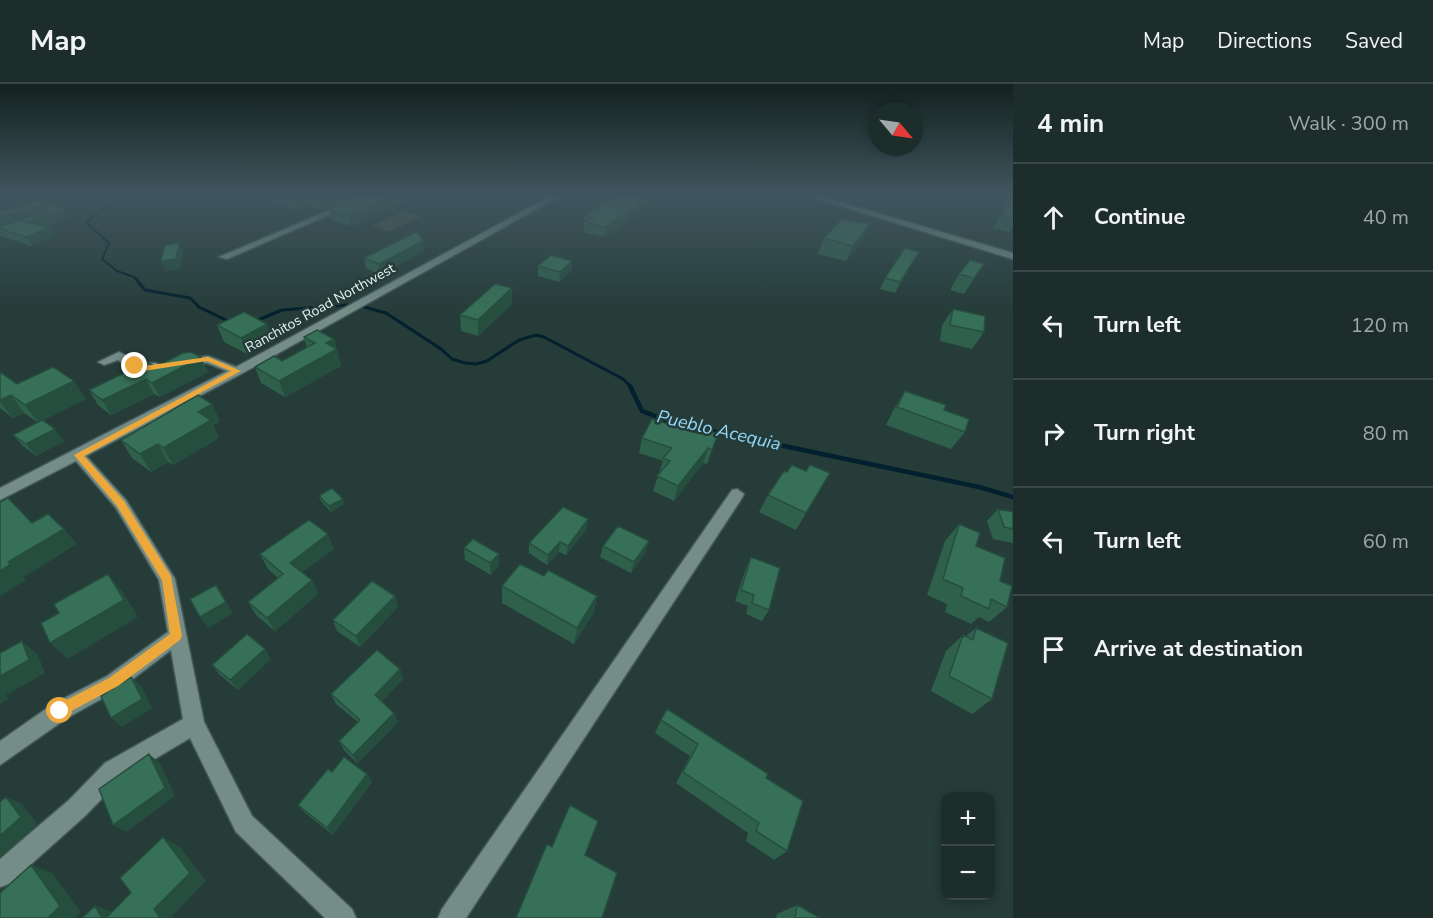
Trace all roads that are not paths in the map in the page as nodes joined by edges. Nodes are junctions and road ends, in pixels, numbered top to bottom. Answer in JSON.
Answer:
{"nodes":[{"id":1,"x":279,"y":234,"type":"edge"},
{"id":2,"x":487,"y":234,"type":"edge"},
{"id":3,"x":939,"y":234,"type":"edge"},
{"id":4,"x":1013,"y":256,"type":"edge"},
{"id":5,"x":224,"y":257,"type":"dead end"},
{"id":6,"x":104,"y":362,"type":"dead end"},
{"id":7,"x":237,"y":371,"type":"junction"},
{"id":8,"x":78,"y":455,"type":"junction"},
{"id":9,"x":737,"y":494,"type":"dead end"},
{"id":10,"x":0,"y":495,"type":"edge"},
{"id":11,"x":176,"y":636,"type":"junction"},
{"id":12,"x":194,"y":724,"type":"junction"},
{"id":13,"x":0,"y":754,"type":"edge"},
{"id":14,"x":0,"y":875,"type":"edge"},
{"id":15,"x":343,"y":918,"type":"edge"},
{"id":16,"x":451,"y":918,"type":"edge"}],
"edges":[{"from":1,"to":5,"type":"street"},
{"from":2,"to":7,"type":"street","name":"Ranchitos Road Northwest"},
{"from":3,"to":4,"type":"street"},
{"from":6,"to":7,"type":"street"},
{"from":7,"to":8,"type":"street","name":"Ranchitos Road Northwest"},
{"from":8,"to":10,"type":"street","name":"Ranchitos Road Northwest"},
{"from":8,"to":11,"type":"street"},
{"from":9,"to":16,"type":"street"},
{"from":11,"to":12,"type":"street"},
{"from":11,"to":13,"type":"street"},
{"from":12,"to":14,"type":"street"},
{"from":12,"to":15,"type":"street"}]}
